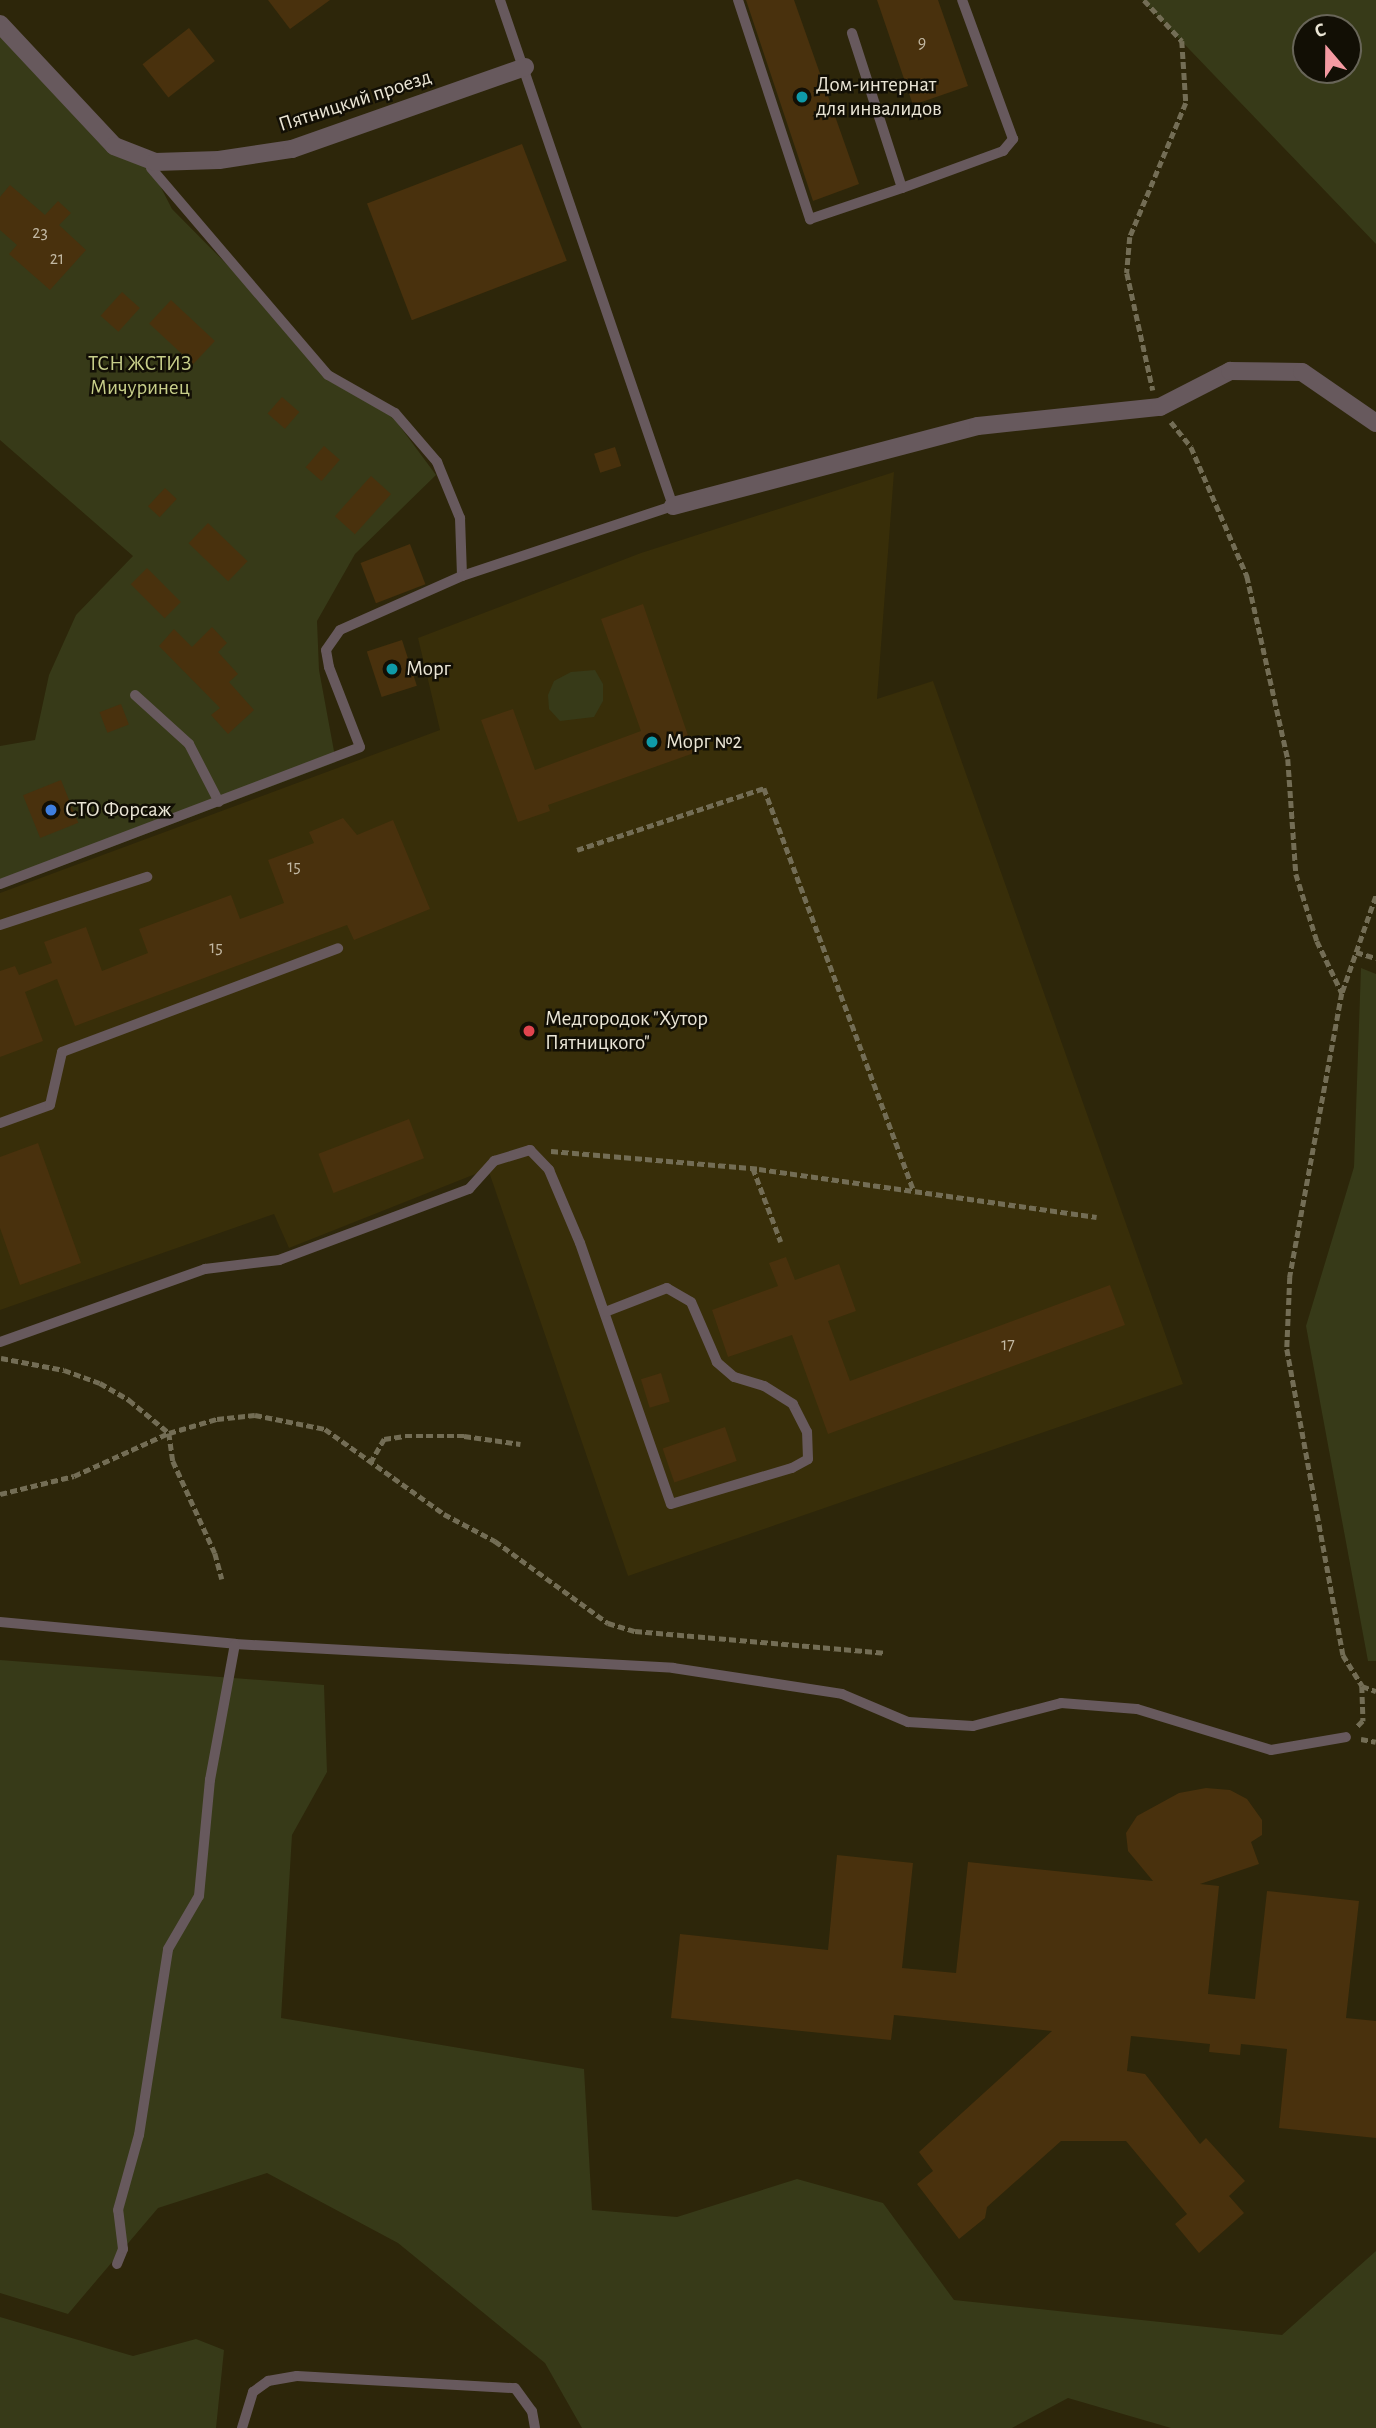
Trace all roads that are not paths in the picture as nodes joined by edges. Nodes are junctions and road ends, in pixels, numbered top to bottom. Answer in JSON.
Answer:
{"nodes":[{"id":1,"x":500,"y":0,"type":"edge"},
{"id":2,"x":738,"y":0,"type":"edge"},
{"id":3,"x":962,"y":0,"type":"edge"},
{"id":4,"x":0,"y":24,"type":"edge"},
{"id":5,"x":852,"y":33,"type":"dead end"},
{"id":6,"x":525,"y":67,"type":"junction"},
{"id":7,"x":152,"y":168,"type":"dead end"},
{"id":8,"x":902,"y":188,"type":"junction"},
{"id":9,"x":1376,"y":423,"type":"edge"},
{"id":10,"x":673,"y":506,"type":"junction"},
{"id":11,"x":462,"y":576,"type":"junction"},
{"id":12,"x":135,"y":695,"type":"dead end"},
{"id":13,"x":219,"y":802,"type":"junction"},
{"id":14,"x":146,"y":877,"type":"dead end"},
{"id":15,"x":0,"y":884,"type":"edge"},
{"id":16,"x":0,"y":925,"type":"edge"},
{"id":17,"x":338,"y":947,"type":"dead end"},
{"id":18,"x":0,"y":1123,"type":"edge"},
{"id":19,"x":605,"y":1312,"type":"junction"},
{"id":20,"x":0,"y":1342,"type":"edge"},
{"id":21,"x":0,"y":1622,"type":"edge"},
{"id":22,"x":234,"y":1644,"type":"junction"},
{"id":23,"x":1346,"y":1737,"type":"road end"},
{"id":24,"x":117,"y":2264,"type":"dead end"},
{"id":25,"x":242,"y":2428,"type":"edge"},
{"id":26,"x":535,"y":2428,"type":"edge"}],
"edges":[{"from":1,"to":6,"type":"lane"},
{"from":2,"to":8,"type":"lane"},
{"from":3,"to":8,"type":"lane"},
{"from":4,"to":6,"type":"street","name":"Пятницкий проезд"},
{"from":5,"to":8,"type":"lane"},
{"from":6,"to":10,"type":"lane"},
{"from":7,"to":11,"type":"lane"},
{"from":9,"to":10,"type":"street"},
{"from":10,"to":11,"type":"lane"},
{"from":11,"to":13,"type":"lane"},
{"from":12,"to":13,"type":"lane"},
{"from":13,"to":15,"type":"lane"},
{"from":14,"to":16,"type":"lane"},
{"from":17,"to":18,"type":"lane"},
{"from":19,"to":19,"type":"lane"},
{"from":19,"to":20,"type":"lane"},
{"from":21,"to":22,"type":"lane"},
{"from":22,"to":23,"type":"lane"},
{"from":22,"to":24,"type":"lane"},
{"from":25,"to":26,"type":"lane"}]}
